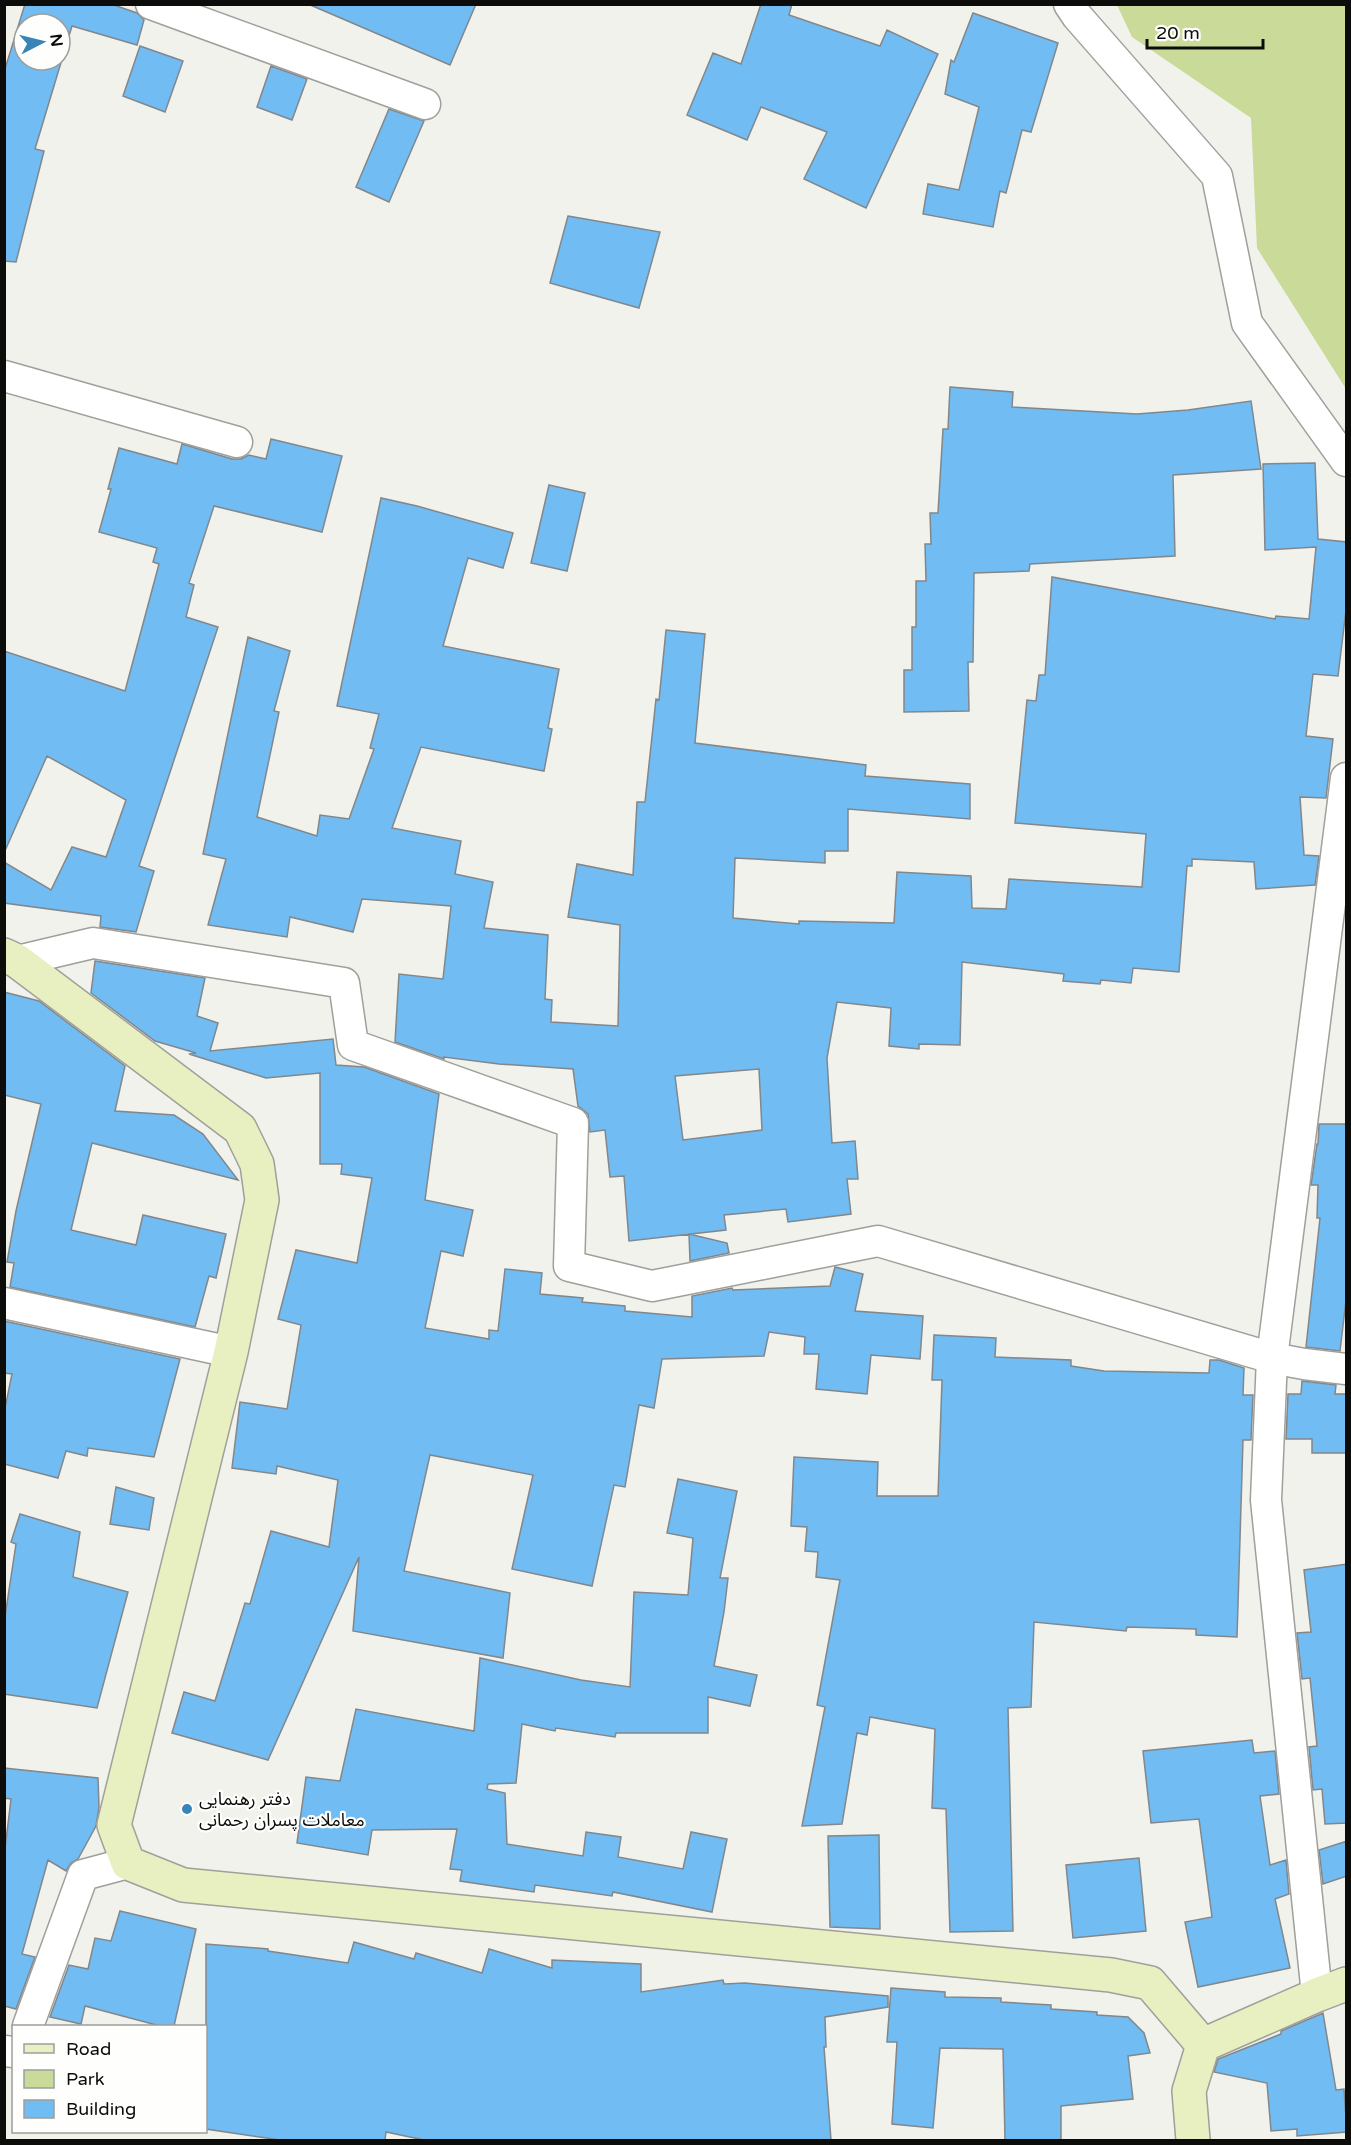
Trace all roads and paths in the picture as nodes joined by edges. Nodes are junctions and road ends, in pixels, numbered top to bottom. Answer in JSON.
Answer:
{"nodes":[{"id":1,"x":151,"y":4,"type":"edge"},
{"id":2,"x":1069,"y":4,"type":"edge"},
{"id":3,"x":425,"y":104,"type":"dead end"},
{"id":4,"x":4,"y":376,"type":"edge"},
{"id":5,"x":237,"y":442,"type":"dead end"},
{"id":6,"x":1347,"y":461,"type":"edge"},
{"id":7,"x":1347,"y":778,"type":"edge"},
{"id":8,"x":11,"y":958,"type":"edge"},
{"id":9,"x":4,"y":1303,"type":"edge"},
{"id":10,"x":231,"y":1352,"type":"junction"},
{"id":11,"x":1272,"y":1358,"type":"junction"},
{"id":12,"x":1347,"y":1369,"type":"edge"},
{"id":13,"x":128,"y":1863,"type":"junction"},
{"id":14,"x":1332,"y":1989,"type":"edge"},
{"id":15,"x":28,"y":2025,"type":"edge"},
{"id":16,"x":1203,"y":2045,"type":"junction"},
{"id":17,"x":1194,"y":2140,"type":"edge"}],
"edges":[{"from":1,"to":3,"type":"street"},
{"from":2,"to":6,"type":"street"},
{"from":4,"to":5,"type":"street"},
{"from":7,"to":11,"type":"street"},
{"from":8,"to":10,"type":"main road"},
{"from":8,"to":11,"type":"street"},
{"from":9,"to":10,"type":"street"},
{"from":10,"to":13,"type":"main road"},
{"from":11,"to":12,"type":"street"},
{"from":11,"to":14,"type":"street"},
{"from":13,"to":15,"type":"street"},
{"from":13,"to":16,"type":"main road"},
{"from":14,"to":16,"type":"main road"},
{"from":16,"to":17,"type":"main road"}]}
